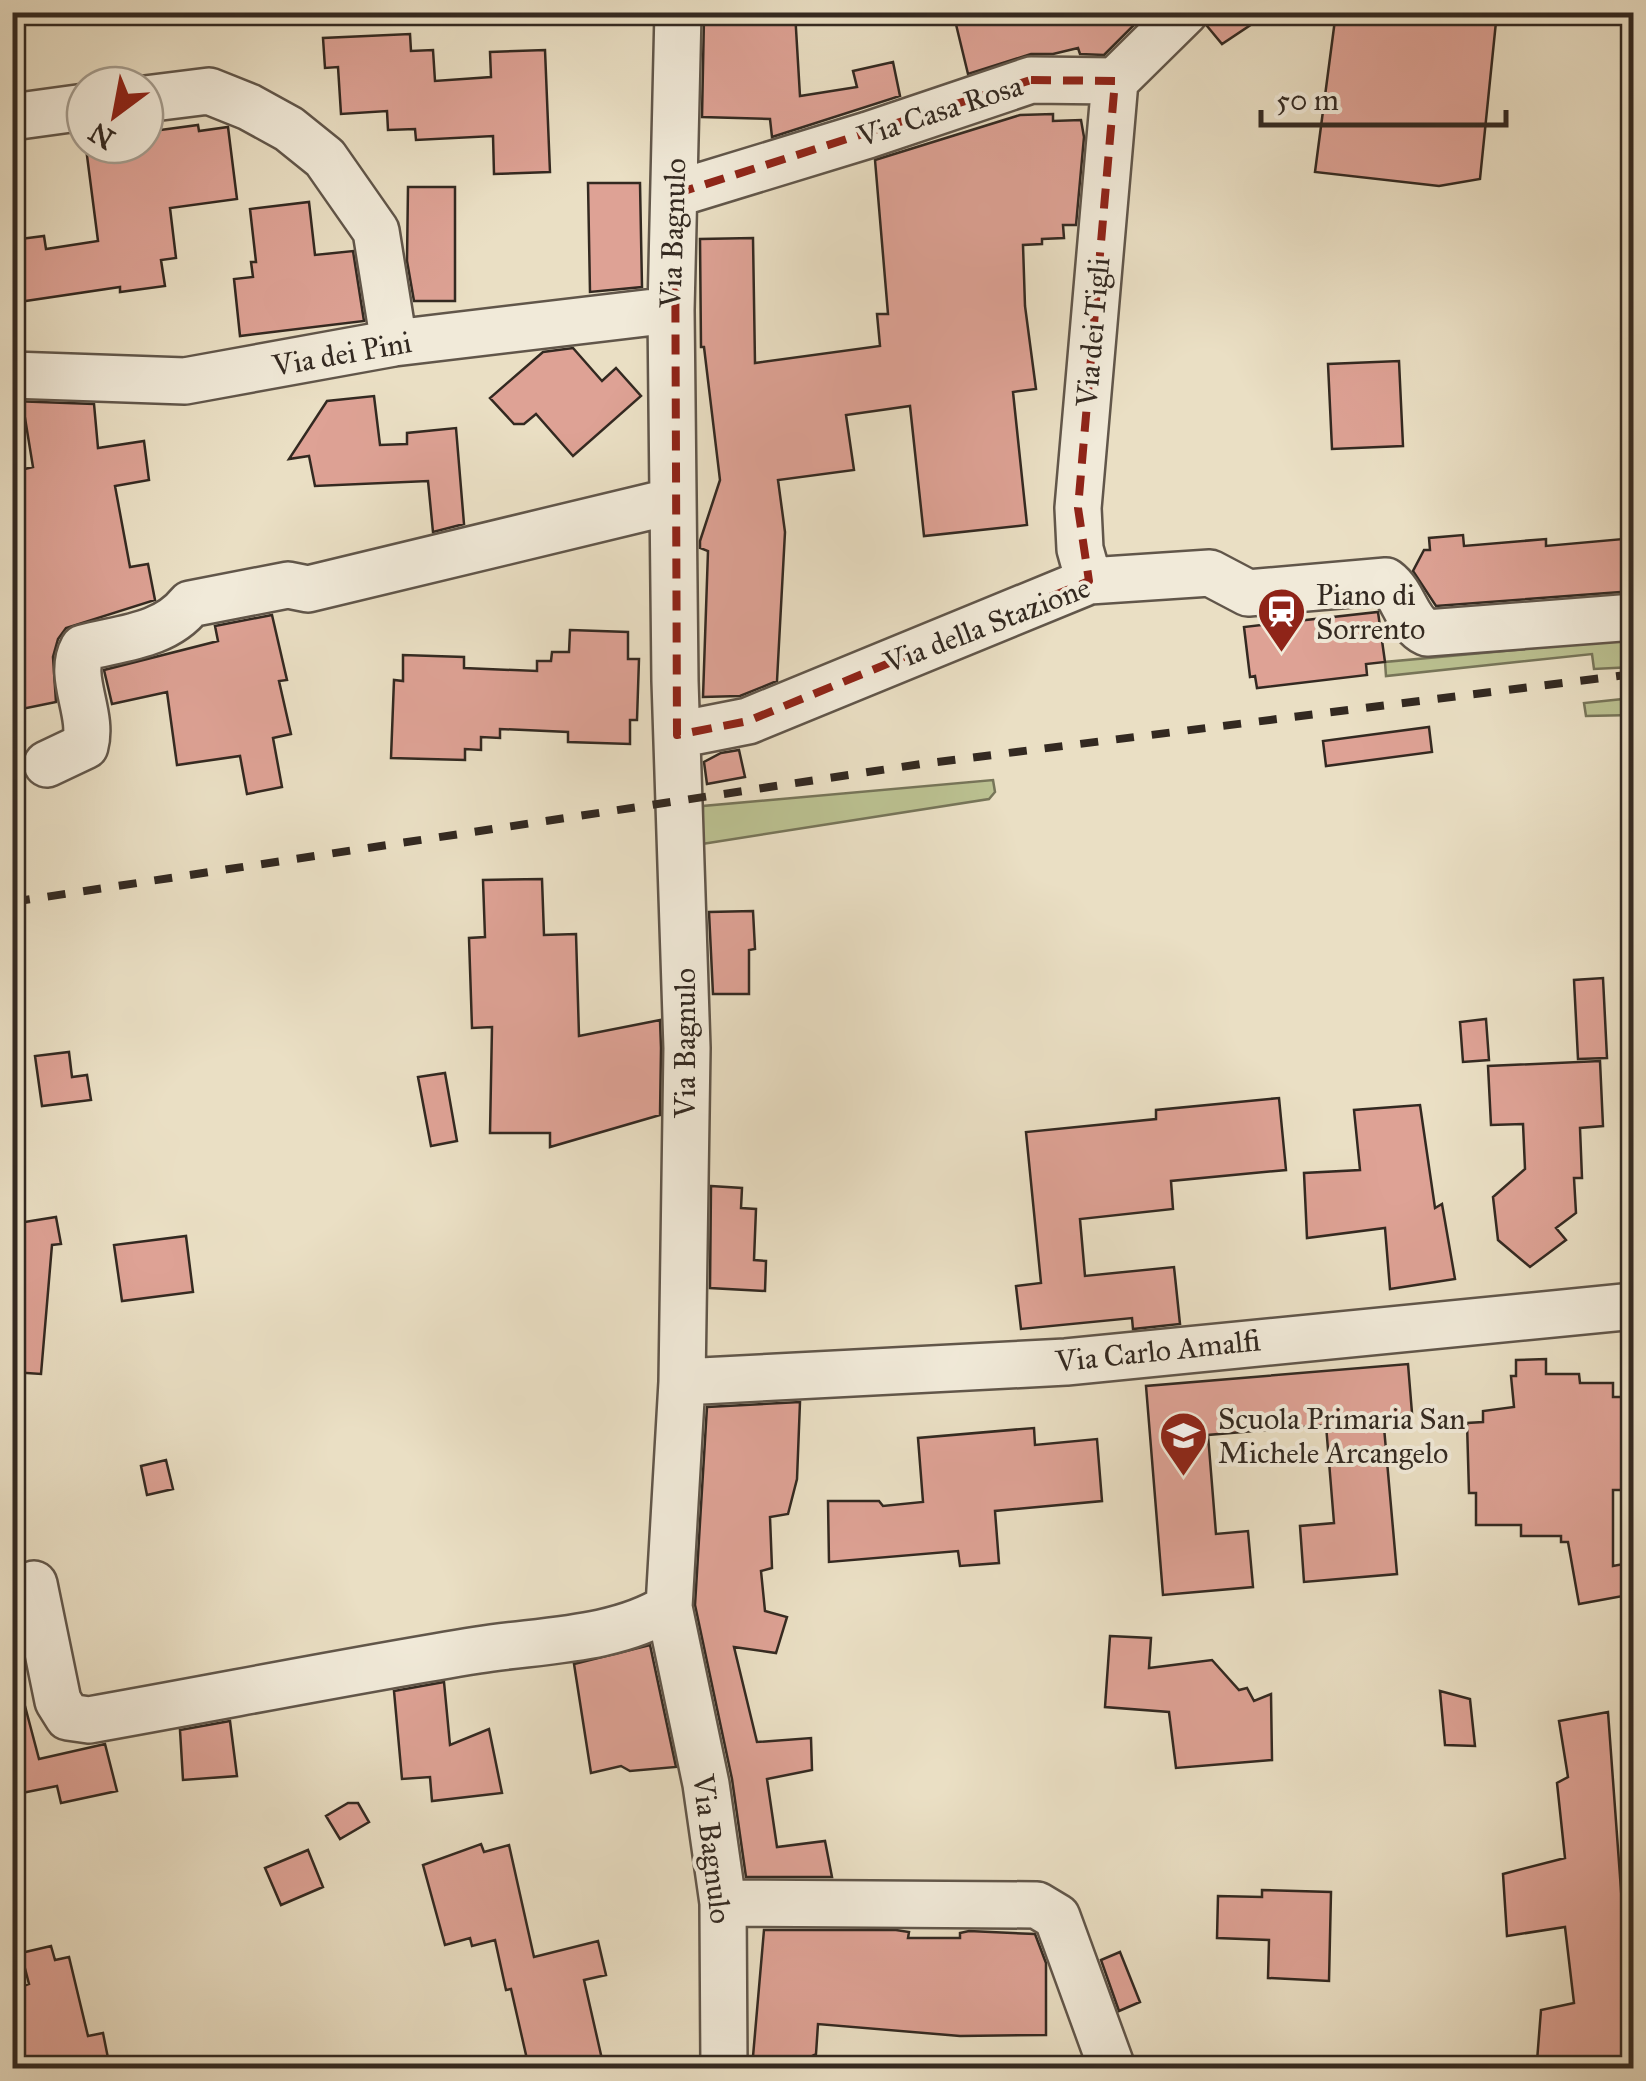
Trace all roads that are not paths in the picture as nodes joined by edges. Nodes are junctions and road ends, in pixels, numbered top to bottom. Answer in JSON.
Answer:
{"nodes":[{"id":1,"x":678,"y":12,"type":"edge"},
{"id":2,"x":1185,"y":12,"type":"edge"},
{"id":3,"x":1115,"y":82,"type":"junction"},
{"id":4,"x":165,"y":97,"type":"edge"},
{"id":5,"x":65,"y":111,"type":"edge"},
{"id":6,"x":12,"y":118,"type":"edge"},
{"id":7,"x":675,"y":194,"type":"junction"},
{"id":8,"x":671,"y":310,"type":"junction"},
{"id":9,"x":394,"y":343,"type":"junction"},
{"id":10,"x":12,"y":375,"type":"edge"},
{"id":11,"x":673,"y":501,"type":"junction"},
{"id":12,"x":1089,"y":581,"type":"junction"},
{"id":13,"x":1634,"y":617,"type":"edge"},
{"id":14,"x":677,"y":734,"type":"junction"},
{"id":15,"x":48,"y":764,"type":"dead end"},
{"id":16,"x":1634,"y":1306,"type":"edge"},
{"id":17,"x":682,"y":1382,"type":"junction"},
{"id":18,"x":34,"y":1584,"type":"dead end"},
{"id":19,"x":669,"y":1607,"type":"junction"},
{"id":20,"x":723,"y":1902,"type":"junction"},
{"id":21,"x":724,"y":2068,"type":"edge"},
{"id":22,"x":1112,"y":2068,"type":"edge"}],
"edges":[{"from":1,"to":7,"type":"street","name":"Via Bagnulo"},
{"from":2,"to":3,"type":"street"},
{"from":3,"to":7,"type":"street","name":"Via Casa Rosa"},
{"from":3,"to":12,"type":"street","name":"Via dei Tigli"},
{"from":4,"to":9,"type":"street"},
{"from":5,"to":6,"type":"street"},
{"from":7,"to":8,"type":"street","name":"Via Bagnulo"},
{"from":8,"to":9,"type":"street","name":"Via dei Pini"},
{"from":8,"to":11,"type":"street","name":"Via Bagnulo"},
{"from":9,"to":10,"type":"street","name":"Via dei Pini"},
{"from":11,"to":14,"type":"street","name":"Via Bagnulo"},
{"from":11,"to":15,"type":"street"},
{"from":12,"to":13,"type":"street","name":"Via della Stazione"},
{"from":12,"to":14,"type":"street","name":"Via della Stazione"},
{"from":14,"to":17,"type":"street","name":"Via Bagnulo"},
{"from":16,"to":17,"type":"street","name":"Via Carlo Amalfi"},
{"from":17,"to":19,"type":"street","name":"Via Bagnulo"},
{"from":18,"to":19,"type":"street"},
{"from":19,"to":20,"type":"street","name":"Via Bagnulo"},
{"from":20,"to":21,"type":"street","name":"Via Bagnulo"},
{"from":20,"to":22,"type":"street"}]}
